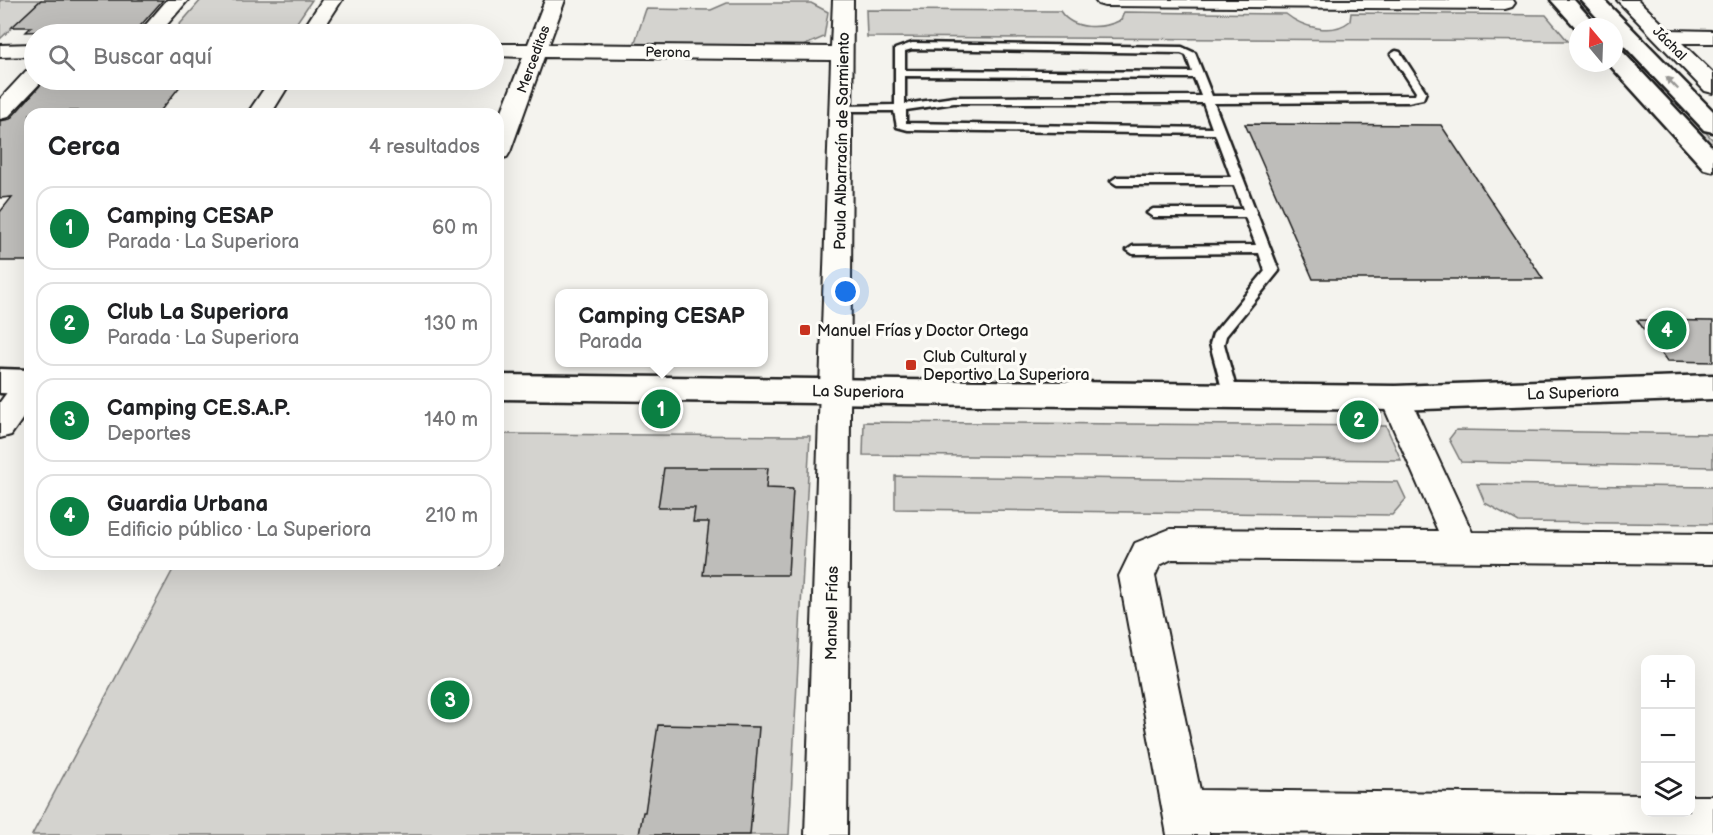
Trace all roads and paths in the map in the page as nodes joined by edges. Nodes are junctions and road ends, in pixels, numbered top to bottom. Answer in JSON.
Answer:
{"nodes":[{"id":1,"x":178,"y":0,"type":"edge"},
{"id":2,"x":332,"y":0,"type":"edge"},
{"id":3,"x":555,"y":0,"type":"edge"},
{"id":4,"x":843,"y":0,"type":"edge"},
{"id":5,"x":1105,"y":0,"type":"edge"},
{"id":6,"x":1562,"y":0,"type":"edge"},
{"id":7,"x":1592,"y":0,"type":"edge"},
{"id":8,"x":1627,"y":0,"type":"edge"},
{"id":9,"x":1209,"y":1,"type":"edge"},
{"id":10,"x":1504,"y":3,"type":"dead end"},
{"id":11,"x":1579,"y":18,"type":"edge"},
{"id":12,"x":157,"y":24,"type":"edge"},
{"id":13,"x":316,"y":24,"type":"edge"},
{"id":14,"x":1663,"y":36,"type":"junction"},
{"id":15,"x":1713,"y":37,"type":"edge"},
{"id":16,"x":24,"y":50,"type":"edge"},
{"id":17,"x":504,"y":50,"type":"edge"},
{"id":18,"x":537,"y":50,"type":"junction"},
{"id":19,"x":0,"y":51,"type":"edge"},
{"id":20,"x":842,"y":54,"type":"junction"},
{"id":21,"x":1396,"y":54,"type":"dead end"},
{"id":22,"x":1623,"y":66,"type":"edge"},
{"id":23,"x":900,"y":74,"type":"junction"},
{"id":24,"x":1198,"y":75,"type":"junction"},
{"id":25,"x":1713,"y":86,"type":"edge"},
{"id":26,"x":24,"y":87,"type":"edge"},
{"id":27,"x":275,"y":90,"type":"edge"},
{"id":28,"x":1208,"y":100,"type":"junction"},
{"id":29,"x":263,"y":108,"type":"edge"},
{"id":30,"x":900,"y":108,"type":"junction"},
{"id":31,"x":842,"y":109,"type":"junction"},
{"id":32,"x":0,"y":112,"type":"edge"},
{"id":33,"x":1713,"y":125,"type":"edge"},
{"id":34,"x":1219,"y":131,"type":"junction"},
{"id":35,"x":504,"y":136,"type":"edge"},
{"id":36,"x":1713,"y":163,"type":"edge"},
{"id":37,"x":1117,"y":181,"type":"dead end"},
{"id":38,"x":1238,"y":181,"type":"junction"},
{"id":39,"x":1153,"y":213,"type":"dead end"},
{"id":40,"x":1250,"y":213,"type":"junction"},
{"id":41,"x":1264,"y":249,"type":"junction"},
{"id":42,"x":1133,"y":250,"type":"dead end"},
{"id":43,"x":0,"y":381,"type":"edge"},
{"id":44,"x":24,"y":383,"type":"edge"},
{"id":45,"x":504,"y":387,"type":"edge"},
{"id":46,"x":1713,"y":387,"type":"edge"},
{"id":47,"x":836,"y":391,"type":"junction"},
{"id":48,"x":24,"y":392,"type":"edge"},
{"id":49,"x":1231,"y":396,"type":"junction"},
{"id":50,"x":1434,"y":397,"type":"junction"},
{"id":51,"x":1395,"y":398,"type":"junction"},
{"id":52,"x":1713,"y":405,"type":"edge"},
{"id":53,"x":0,"y":426,"type":"edge"},
{"id":54,"x":24,"y":426,"type":"edge"},
{"id":55,"x":1462,"y":547,"type":"junction"},
{"id":56,"x":1713,"y":549,"type":"edge"},
{"id":57,"x":1713,"y":817,"type":"edge"},
{"id":58,"x":1186,"y":823,"type":"edge"},
{"id":59,"x":826,"y":835,"type":"edge"}],
"edges":[{"from":1,"to":12,"type":"street"},
{"from":2,"to":13,"type":"street"},
{"from":3,"to":18,"type":"street","name":"Merceditas"},
{"from":4,"to":20,"type":"street","name":"Paula Albarracín de Sarmiento"},
{"from":5,"to":9,"type":"street"},
{"from":6,"to":11,"type":"main road"},
{"from":33,"to":7,"type":"main road","one_way":true},
{"from":8,"to":14,"type":"street","name":"Jáchal"},
{"from":9,"to":10,"type":"street"},
{"from":14,"to":15,"type":"street"},
{"from":14,"to":25,"type":"street","name":"Jáchal"},
{"from":16,"to":19,"type":"street"},
{"from":17,"to":18,"type":"street","name":"Perona"},
{"from":18,"to":20,"type":"street","name":"Perona"},
{"from":18,"to":35,"type":"street","name":"Merceditas"},
{"from":20,"to":31,"type":"street","name":"Paula Albarracín de Sarmiento"},
{"from":21,"to":28,"type":"lane"},
{"from":22,"to":36,"type":"main road"},
{"from":23,"to":24,"type":"lane"},
{"from":23,"to":24,"type":"lane"},
{"from":23,"to":30,"type":"lane"},
{"from":24,"to":28,"type":"lane"},
{"from":26,"to":32,"type":"street"},
{"from":27,"to":29,"type":"street"},
{"from":28,"to":30,"type":"lane"},
{"from":28,"to":34,"type":"lane"},
{"from":30,"to":31,"type":"lane"},
{"from":30,"to":34,"type":"lane"},
{"from":31,"to":47,"type":"street","name":"Paula Albarracín de Sarmiento"},
{"from":34,"to":38,"type":"lane"},
{"from":37,"to":38,"type":"lane"},
{"from":38,"to":40,"type":"lane"},
{"from":39,"to":40,"type":"lane"},
{"from":40,"to":41,"type":"lane"},
{"from":41,"to":42,"type":"lane"},
{"from":41,"to":49,"type":"lane"},
{"from":43,"to":44,"type":"main road"},
{"from":45,"to":47,"type":"main road","name":"La Superiora"},
{"from":46,"to":50,"type":"main road","name":"La Superiora"},
{"from":47,"to":49,"type":"main road","name":"La Superiora"},
{"from":47,"to":59,"type":"street","name":"Manuel Frías"},
{"from":48,"to":53,"type":"street"},
{"from":49,"to":51,"type":"main road","name":"La Superiora"},
{"from":50,"to":51,"type":"main road","name":"La Superiora"},
{"from":50,"to":52,"type":"main road","name":"La Superiora"},
{"from":51,"to":55,"type":"street"},
{"from":53,"to":54,"type":"street"},
{"from":55,"to":56,"type":"street"},
{"from":55,"to":58,"type":"street"},
{"from":57,"to":58,"type":"street"}]}
